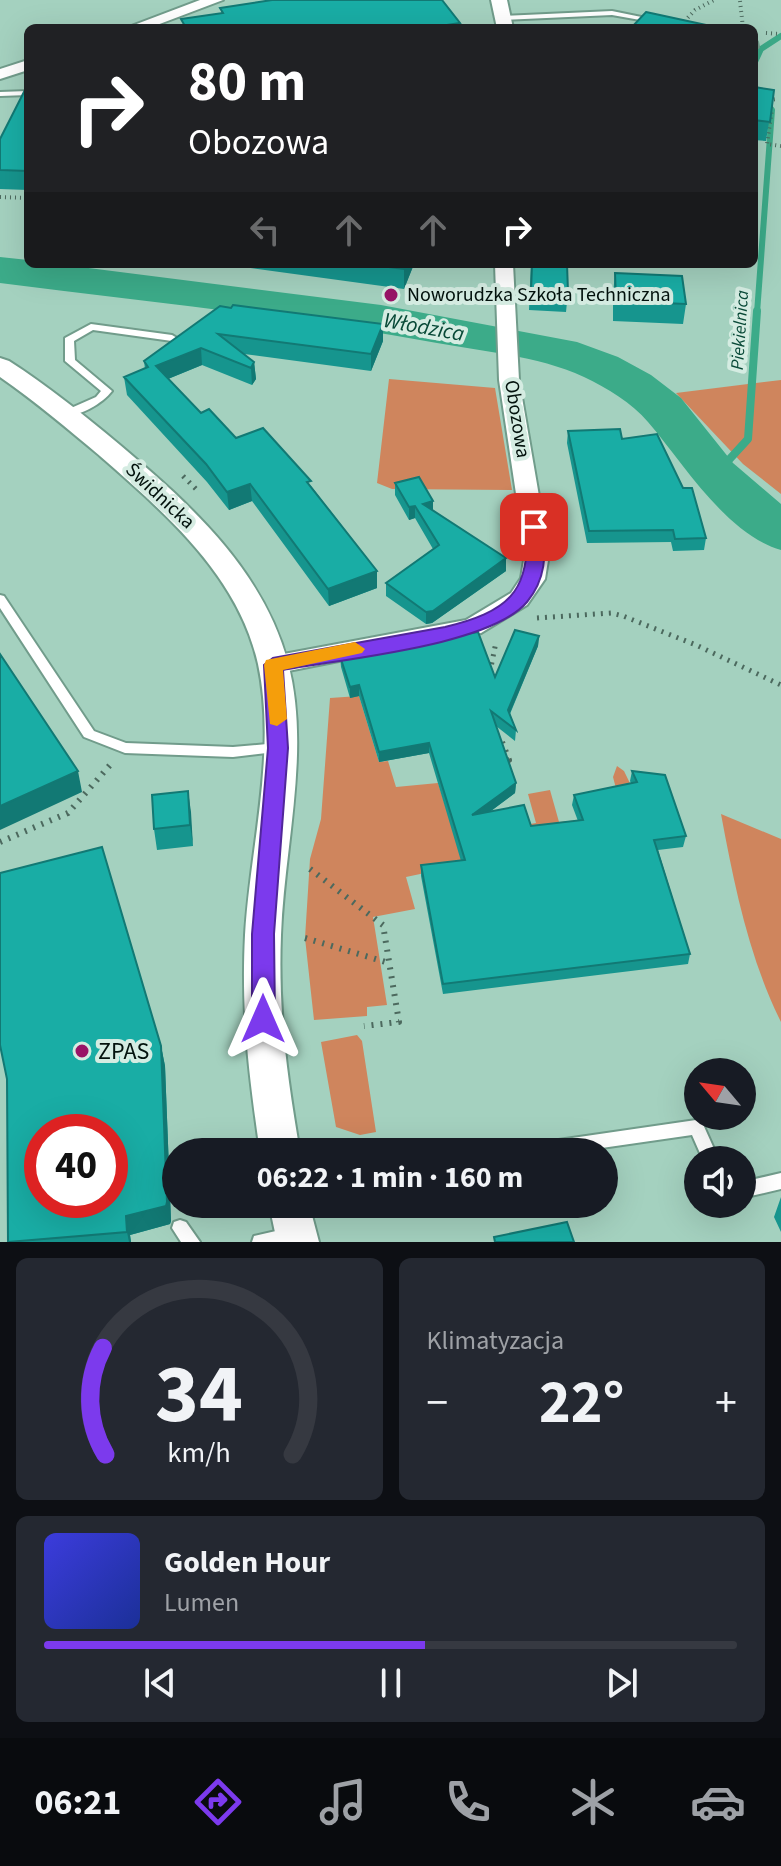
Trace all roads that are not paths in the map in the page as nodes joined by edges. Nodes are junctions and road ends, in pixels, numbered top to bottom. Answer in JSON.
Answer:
{"nodes":[{"id":1,"x":215,"y":0,"type":"edge"},
{"id":2,"x":499,"y":0,"type":"edge"},
{"id":3,"x":505,"y":23,"type":"edge"},
{"id":4,"x":146,"y":24,"type":"edge"},
{"id":5,"x":675,"y":24,"type":"edge"},
{"id":6,"x":24,"y":66,"type":"edge"},
{"id":7,"x":0,"y":74,"type":"edge"},
{"id":8,"x":24,"y":93,"type":"edge"},
{"id":9,"x":0,"y":94,"type":"edge"},
{"id":10,"x":504,"y":268,"type":"edge"},
{"id":11,"x":172,"y":338,"type":"edge"},
{"id":12,"x":0,"y":366,"type":"edge"},
{"id":13,"x":66,"y":414,"type":"junction"},
{"id":14,"x":0,"y":599,"type":"edge"},
{"id":15,"x":273,"y":665,"type":"junction"},
{"id":16,"x":278,"y":748,"type":"junction"},
{"id":17,"x":278,"y":1138,"type":"edge"},
{"id":18,"x":618,"y":1138,"type":"edge"},
{"id":19,"x":705,"y":1146,"type":"edge"},
{"id":20,"x":781,"y":1181,"type":"edge"},
{"id":21,"x":756,"y":1187,"type":"edge"},
{"id":22,"x":180,"y":1228,"type":"dead end"},
{"id":23,"x":192,"y":1242,"type":"edge"}],
"edges":[{"from":1,"to":4,"type":"street"},
{"from":2,"to":3,"type":"street"},
{"from":3,"to":5,"type":"lane"},
{"from":6,"to":7,"type":"street"},
{"from":8,"to":9,"type":"lane"},
{"from":10,"to":15,"type":"street","name":"Obozowa"},
{"from":11,"to":13,"type":"lane"},
{"from":12,"to":13,"type":"street","name":"Świdnicka"},
{"from":13,"to":15,"type":"street","name":"Świdnicka"},
{"from":14,"to":16,"type":"lane"},
{"from":15,"to":16,"type":"street","name":"Świdnicka"},
{"from":16,"to":17,"type":"street","name":"Świdnicka"},
{"from":18,"to":19,"type":"lane"},
{"from":20,"to":21,"type":"lane"},
{"from":22,"to":23,"type":"lane"}]}
